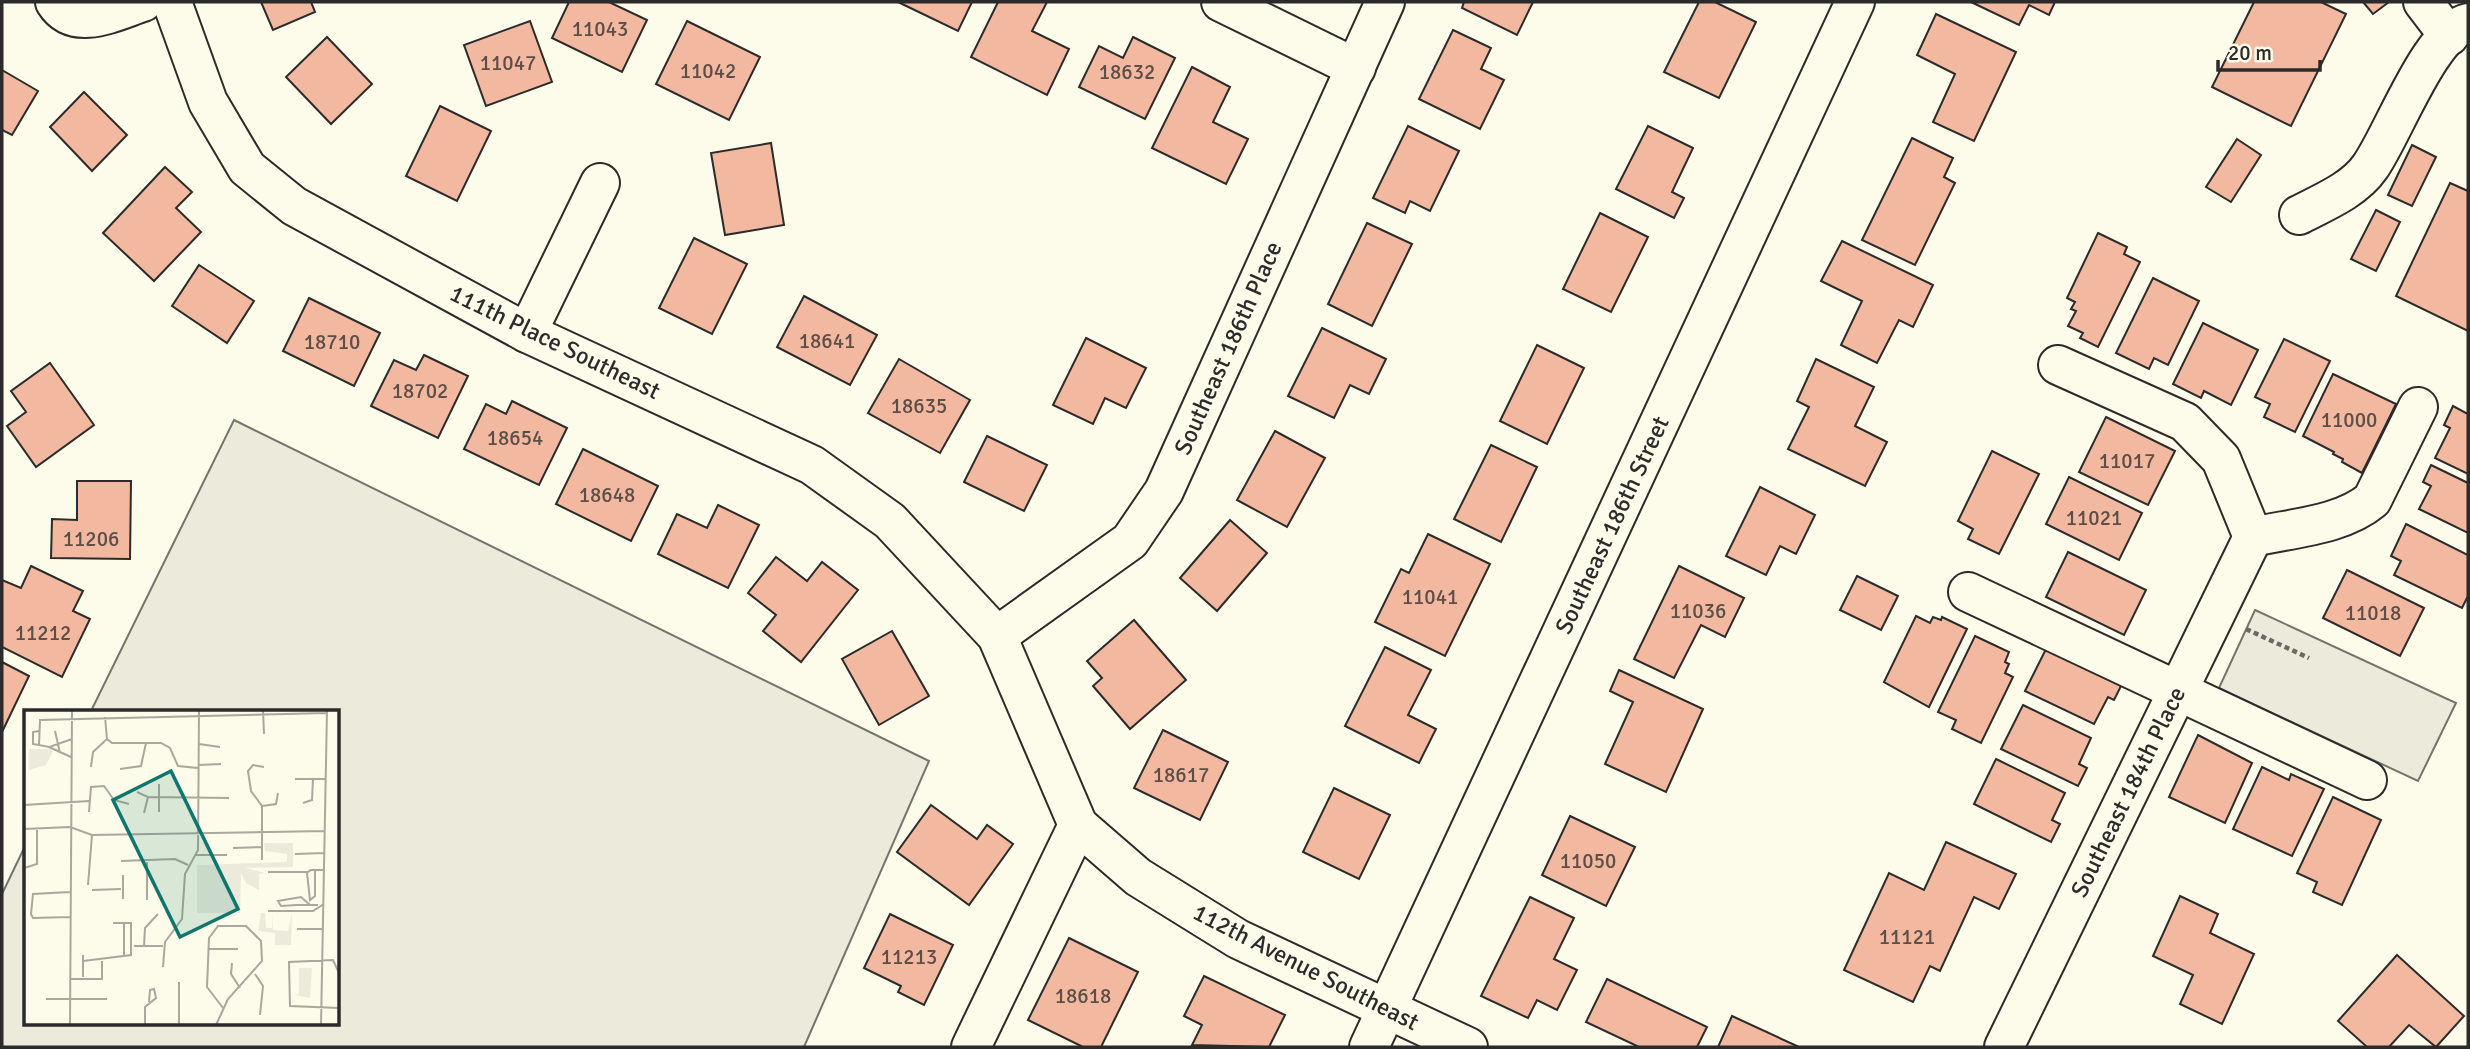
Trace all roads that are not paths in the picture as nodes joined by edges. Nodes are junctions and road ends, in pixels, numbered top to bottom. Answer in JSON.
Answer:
{"nodes":[{"id":1,"x":55,"y":2,"type":"edge"},
{"id":2,"x":143,"y":2,"type":"edge"},
{"id":3,"x":172,"y":2,"type":"edge"},
{"id":4,"x":1222,"y":2,"type":"edge"},
{"id":5,"x":1385,"y":2,"type":"edge"},
{"id":6,"x":1855,"y":2,"type":"edge"},
{"id":7,"x":2423,"y":2,"type":"edge"},
{"id":8,"x":2458,"y":30,"type":"edge"},
{"id":9,"x":1356,"y":68,"type":"junction"},
{"id":10,"x":600,"y":183,"type":"dead end"},
{"id":11,"x":2299,"y":215,"type":"dead end"},
{"id":12,"x":527,"y":333,"type":"junction"},
{"id":13,"x":2058,"y":365,"type":"dead end"},
{"id":14,"x":2418,"y":407,"type":"dead end"},
{"id":15,"x":2253,"y":537,"type":"junction"},
{"id":16,"x":1968,"y":592,"type":"dead end"},
{"id":17,"x":997,"y":636,"type":"junction"},
{"id":18,"x":2178,"y":689,"type":"junction"},
{"id":19,"x":2367,"y":780,"type":"dead end"},
{"id":20,"x":1078,"y":825,"type":"junction"},
{"id":21,"x":1387,"y":1008,"type":"junction"},
{"id":22,"x":971,"y":1047,"type":"edge"},
{"id":23,"x":1369,"y":1047,"type":"edge"},
{"id":24,"x":1468,"y":1047,"type":"edge"},
{"id":25,"x":2004,"y":1047,"type":"edge"}],
"edges":[{"from":1,"to":2,"type":"street"},
{"from":3,"to":12,"type":"street","name":"111th Place Southeast"},
{"from":4,"to":9,"type":"street"},
{"from":5,"to":9,"type":"street","name":"Southeast 186th Place"},
{"from":6,"to":21,"type":"street","name":"Southeast 186th Street"},
{"from":7,"to":8,"type":"street"},
{"from":8,"to":11,"type":"street"},
{"from":9,"to":17,"type":"street","name":"Southeast 186th Place"},
{"from":10,"to":12,"type":"street"},
{"from":12,"to":17,"type":"street","name":"111th Place Southeast"},
{"from":13,"to":15,"type":"street"},
{"from":14,"to":15,"type":"street"},
{"from":15,"to":18,"type":"street","name":"Southeast 184th Place"},
{"from":16,"to":18,"type":"street"},
{"from":17,"to":20,"type":"street","name":"112th Avenue Southeast"},
{"from":18,"to":19,"type":"street"},
{"from":18,"to":25,"type":"street","name":"Southeast 184th Place"},
{"from":20,"to":21,"type":"street","name":"112th Avenue Southeast"},
{"from":20,"to":22,"type":"street"},
{"from":21,"to":23,"type":"street","name":"Southeast 186th Street"},
{"from":21,"to":24,"type":"street","name":"112th Avenue Southeast"}]}
